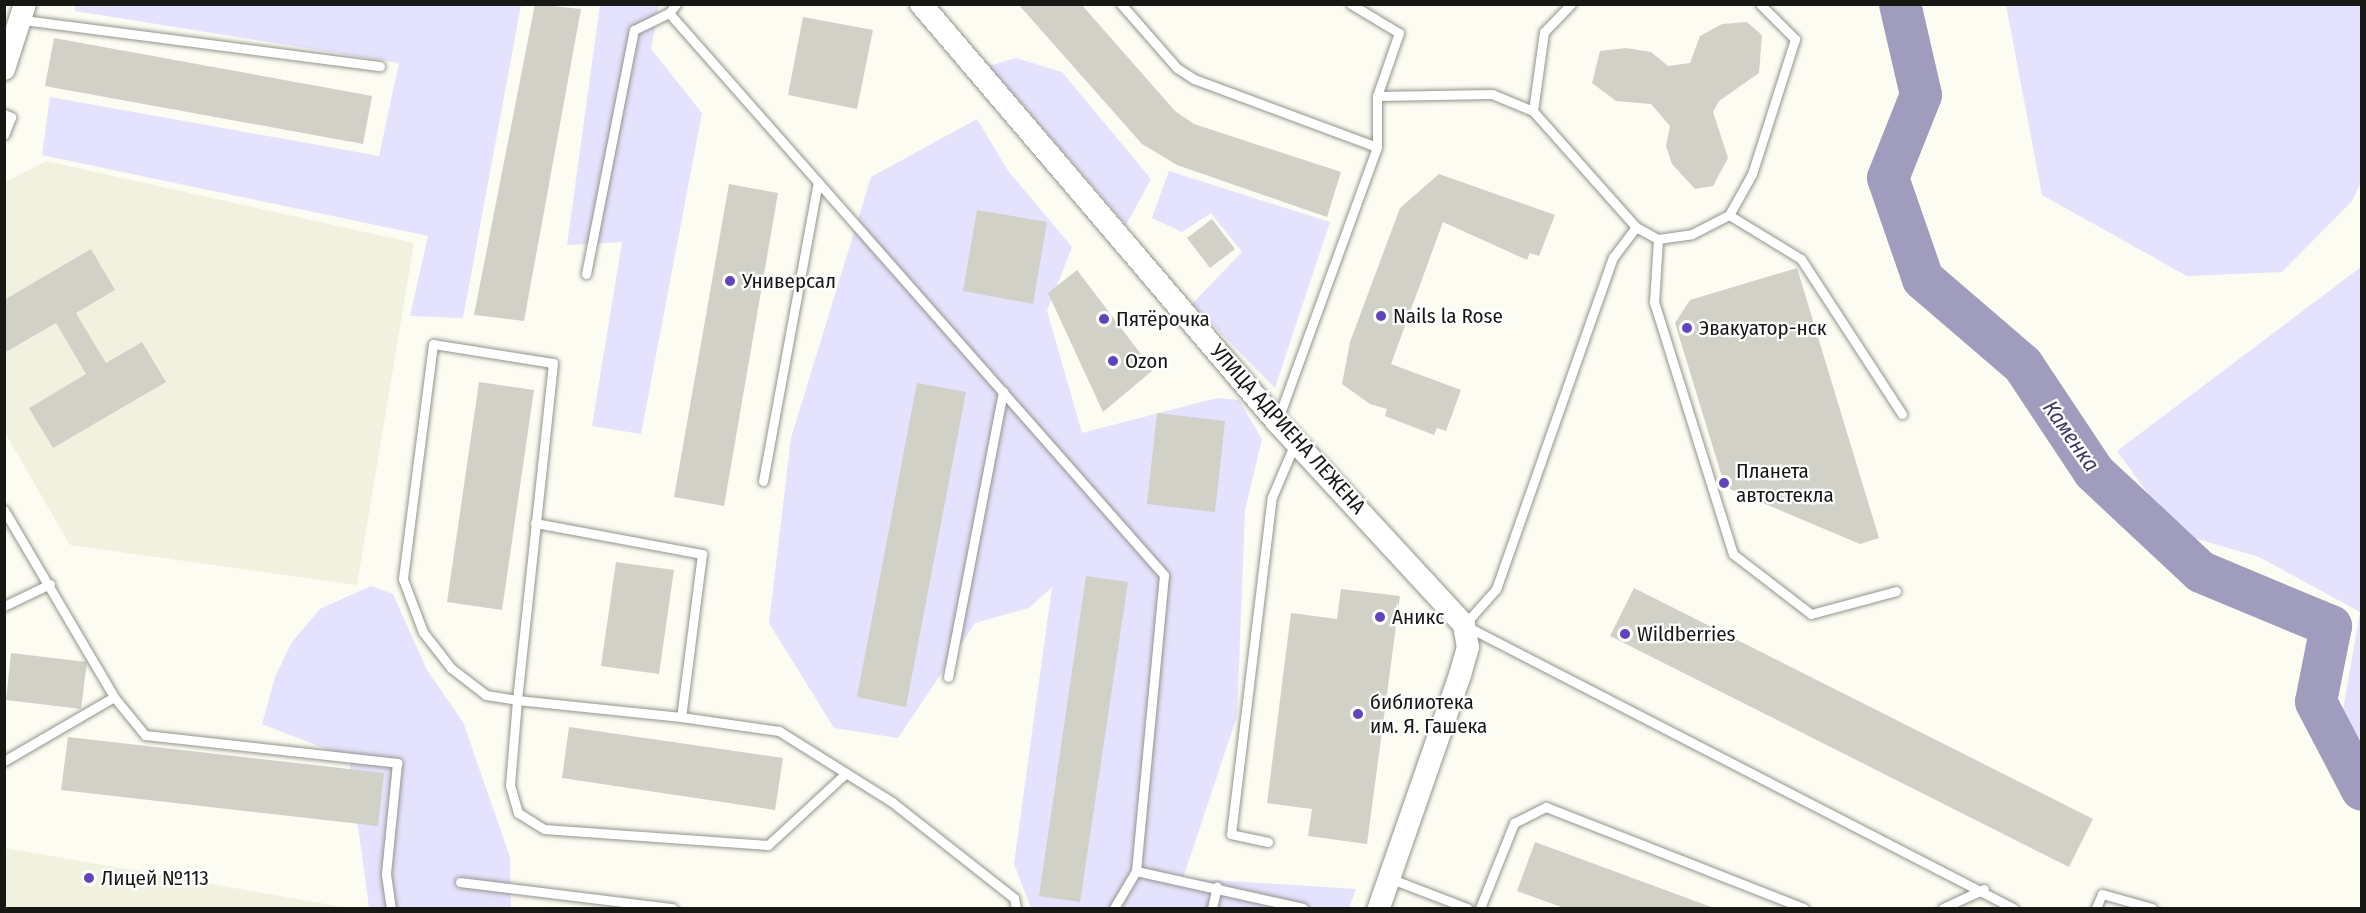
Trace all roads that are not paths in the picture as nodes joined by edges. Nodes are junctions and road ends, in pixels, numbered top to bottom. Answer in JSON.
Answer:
{"nodes":[{"id":1,"x":676,"y":4,"type":"edge"},
{"id":2,"x":921,"y":4,"type":"edge"},
{"id":3,"x":1121,"y":4,"type":"edge"},
{"id":4,"x":1351,"y":4,"type":"edge"},
{"id":5,"x":1571,"y":4,"type":"edge"},
{"id":6,"x":1761,"y":4,"type":"edge"},
{"id":7,"x":25,"y":12,"type":"edge"},
{"id":8,"x":669,"y":14,"type":"junction"},
{"id":9,"x":380,"y":66,"type":"dead end"},
{"id":10,"x":4,"y":69,"type":"edge"},
{"id":11,"x":1377,"y":96,"type":"junction"},
{"id":12,"x":1533,"y":111,"type":"junction"},
{"id":13,"x":4,"y":114,"type":"edge"},
{"id":14,"x":4,"y":135,"type":"edge"},
{"id":15,"x":1377,"y":147,"type":"junction"},
{"id":16,"x":818,"y":182,"type":"junction"},
{"id":17,"x":1729,"y":215,"type":"junction"},
{"id":18,"x":1636,"y":227,"type":"junction"},
{"id":19,"x":1658,"y":239,"type":"junction"},
{"id":20,"x":586,"y":274,"type":"dead end"},
{"id":21,"x":1003,"y":391,"type":"junction"},
{"id":22,"x":1902,"y":414,"type":"dead end"},
{"id":23,"x":1277,"y":422,"type":"junction"},
{"id":24,"x":1296,"y":441,"type":"junction"},
{"id":25,"x":764,"y":481,"type":"dead end"},
{"id":26,"x":4,"y":510,"type":"edge"},
{"id":27,"x":536,"y":523,"type":"junction"},
{"id":28,"x":50,"y":584,"type":"junction"},
{"id":29,"x":1896,"y":591,"type":"dead end"},
{"id":30,"x":4,"y":606,"type":"edge"},
{"id":31,"x":1464,"y":626,"type":"junction"},
{"id":32,"x":948,"y":677,"type":"dead end"},
{"id":33,"x":114,"y":697,"type":"junction"},
{"id":34,"x":517,"y":700,"type":"junction"},
{"id":35,"x":681,"y":717,"type":"junction"},
{"id":36,"x":4,"y":761,"type":"edge"},
{"id":37,"x":846,"y":773,"type":"junction"},
{"id":38,"x":1268,"y":842,"type":"dead end"},
{"id":39,"x":1136,"y":871,"type":"junction"},
{"id":40,"x":1389,"y":878,"type":"junction"},
{"id":41,"x":460,"y":882,"type":"dead end"},
{"id":42,"x":1217,"y":887,"type":"junction"},
{"id":43,"x":1984,"y":889,"type":"junction"},
{"id":44,"x":391,"y":909,"type":"edge"},
{"id":45,"x":672,"y":909,"type":"edge"},
{"id":46,"x":1016,"y":909,"type":"edge"},
{"id":47,"x":1114,"y":909,"type":"edge"},
{"id":48,"x":1212,"y":909,"type":"edge"},
{"id":49,"x":1303,"y":909,"type":"edge"},
{"id":50,"x":1379,"y":909,"type":"edge"},
{"id":51,"x":1467,"y":909,"type":"edge"},
{"id":52,"x":1480,"y":909,"type":"edge"},
{"id":53,"x":1804,"y":909,"type":"edge"},
{"id":54,"x":1943,"y":909,"type":"edge"},
{"id":55,"x":2013,"y":909,"type":"edge"},
{"id":56,"x":2096,"y":909,"type":"edge"},
{"id":57,"x":2152,"y":909,"type":"edge"}],
"edges":[{"from":1,"to":8,"type":"lane"},
{"from":2,"to":23,"type":"street","name":"УЛИЦА АДРИЕНА ЛЕЖЕНА"},
{"from":3,"to":15,"type":"lane"},
{"from":4,"to":11,"type":"lane"},
{"from":5,"to":12,"type":"lane"},
{"from":6,"to":17,"type":"lane"},
{"from":7,"to":9,"type":"lane"},
{"from":7,"to":10,"type":"street"},
{"from":8,"to":16,"type":"lane"},
{"from":8,"to":20,"type":"lane"},
{"from":11,"to":12,"type":"lane"},
{"from":11,"to":15,"type":"lane"},
{"from":12,"to":18,"type":"lane"},
{"from":13,"to":14,"type":"lane"},
{"from":15,"to":23,"type":"lane"},
{"from":16,"to":21,"type":"lane"},
{"from":16,"to":25,"type":"lane"},
{"from":17,"to":19,"type":"lane"},
{"from":17,"to":22,"type":"lane"},
{"from":18,"to":19,"type":"lane"},
{"from":18,"to":31,"type":"lane"},
{"from":19,"to":29,"type":"lane"},
{"from":21,"to":32,"type":"lane"},
{"from":21,"to":39,"type":"lane"},
{"from":23,"to":24,"type":"street","name":"УЛИЦА АДРИЕНА ЛЕЖЕНА"},
{"from":24,"to":31,"type":"street","name":"УЛИЦА АДРИЕНА ЛЕЖЕНА"},
{"from":24,"to":38,"type":"lane"},
{"from":26,"to":28,"type":"lane"},
{"from":27,"to":34,"type":"lane"},
{"from":27,"to":34,"type":"lane"},
{"from":27,"to":35,"type":"lane"},
{"from":28,"to":30,"type":"lane"},
{"from":28,"to":33,"type":"lane"},
{"from":31,"to":40,"type":"street"},
{"from":31,"to":43,"type":"lane"},
{"from":33,"to":36,"type":"lane"},
{"from":33,"to":44,"type":"lane"},
{"from":34,"to":35,"type":"lane"},
{"from":34,"to":37,"type":"lane"},
{"from":35,"to":37,"type":"lane"},
{"from":37,"to":46,"type":"lane"},
{"from":39,"to":42,"type":"lane"},
{"from":39,"to":47,"type":"lane"},
{"from":40,"to":50,"type":"street"},
{"from":40,"to":51,"type":"lane"},
{"from":41,"to":45,"type":"lane"},
{"from":42,"to":48,"type":"lane"},
{"from":42,"to":49,"type":"lane"},
{"from":43,"to":54,"type":"lane"},
{"from":43,"to":55,"type":"lane"},
{"from":52,"to":53,"type":"lane"},
{"from":56,"to":57,"type":"lane"}]}
